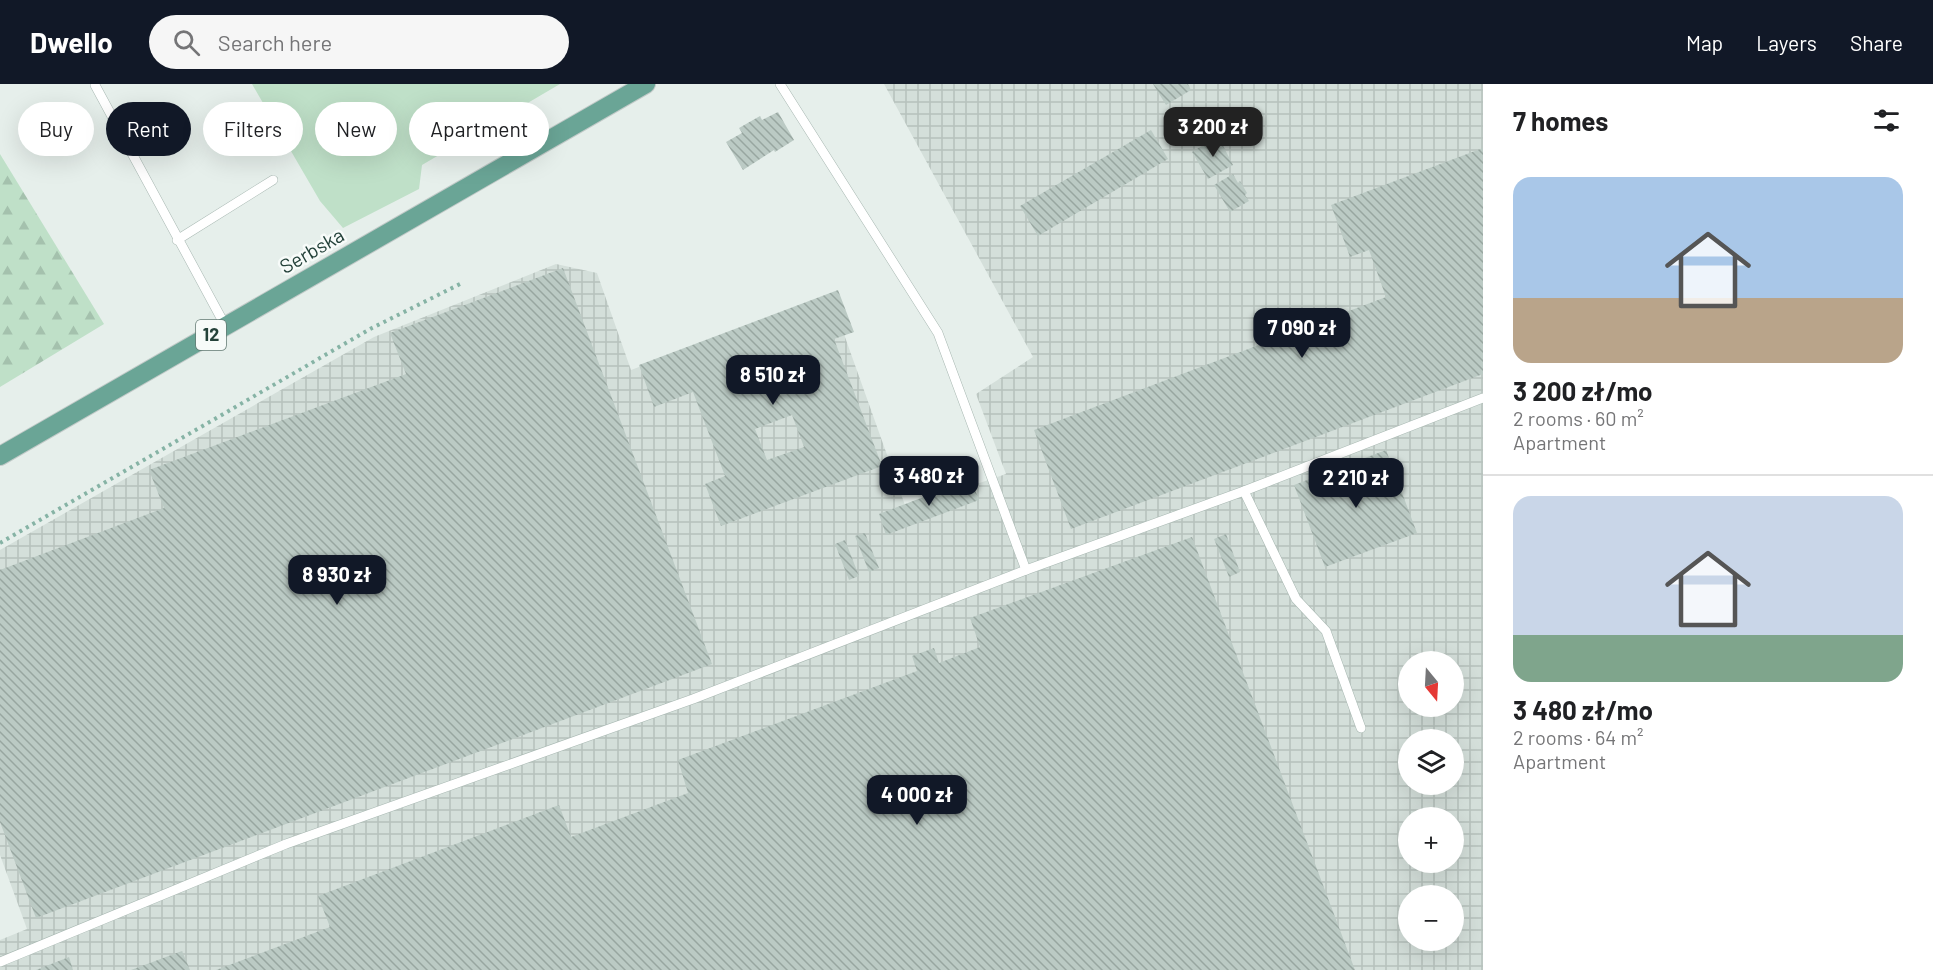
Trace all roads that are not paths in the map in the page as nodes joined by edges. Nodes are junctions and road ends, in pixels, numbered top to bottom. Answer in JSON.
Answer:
{"nodes":[{"id":1,"x":646,"y":84,"type":"edge"},
{"id":2,"x":780,"y":84,"type":"edge"},
{"id":3,"x":95,"y":85,"type":"edge"},
{"id":4,"x":273,"y":180,"type":"dead end"},
{"id":5,"x":177,"y":240,"type":"junction"},
{"id":6,"x":225,"y":327,"type":"junction"},
{"id":7,"x":1483,"y":398,"type":"edge"},
{"id":8,"x":0,"y":456,"type":"edge"},
{"id":9,"x":1244,"y":491,"type":"junction"},
{"id":10,"x":1026,"y":570,"type":"junction"},
{"id":11,"x":1361,"y":728,"type":"dead end"},
{"id":12,"x":0,"y":962,"type":"edge"}],
"edges":[{"from":1,"to":6,"type":"main road","name":"Serbska","number":"12"},
{"from":2,"to":10,"type":"lane"},
{"from":3,"to":5,"type":"lane"},
{"from":4,"to":5,"type":"lane"},
{"from":5,"to":6,"type":"lane"},
{"from":6,"to":8,"type":"main road","name":"Serbska","number":"12"},
{"from":7,"to":9,"type":"lane"},
{"from":9,"to":10,"type":"lane"},
{"from":9,"to":11,"type":"lane"},
{"from":10,"to":12,"type":"lane"}]}
